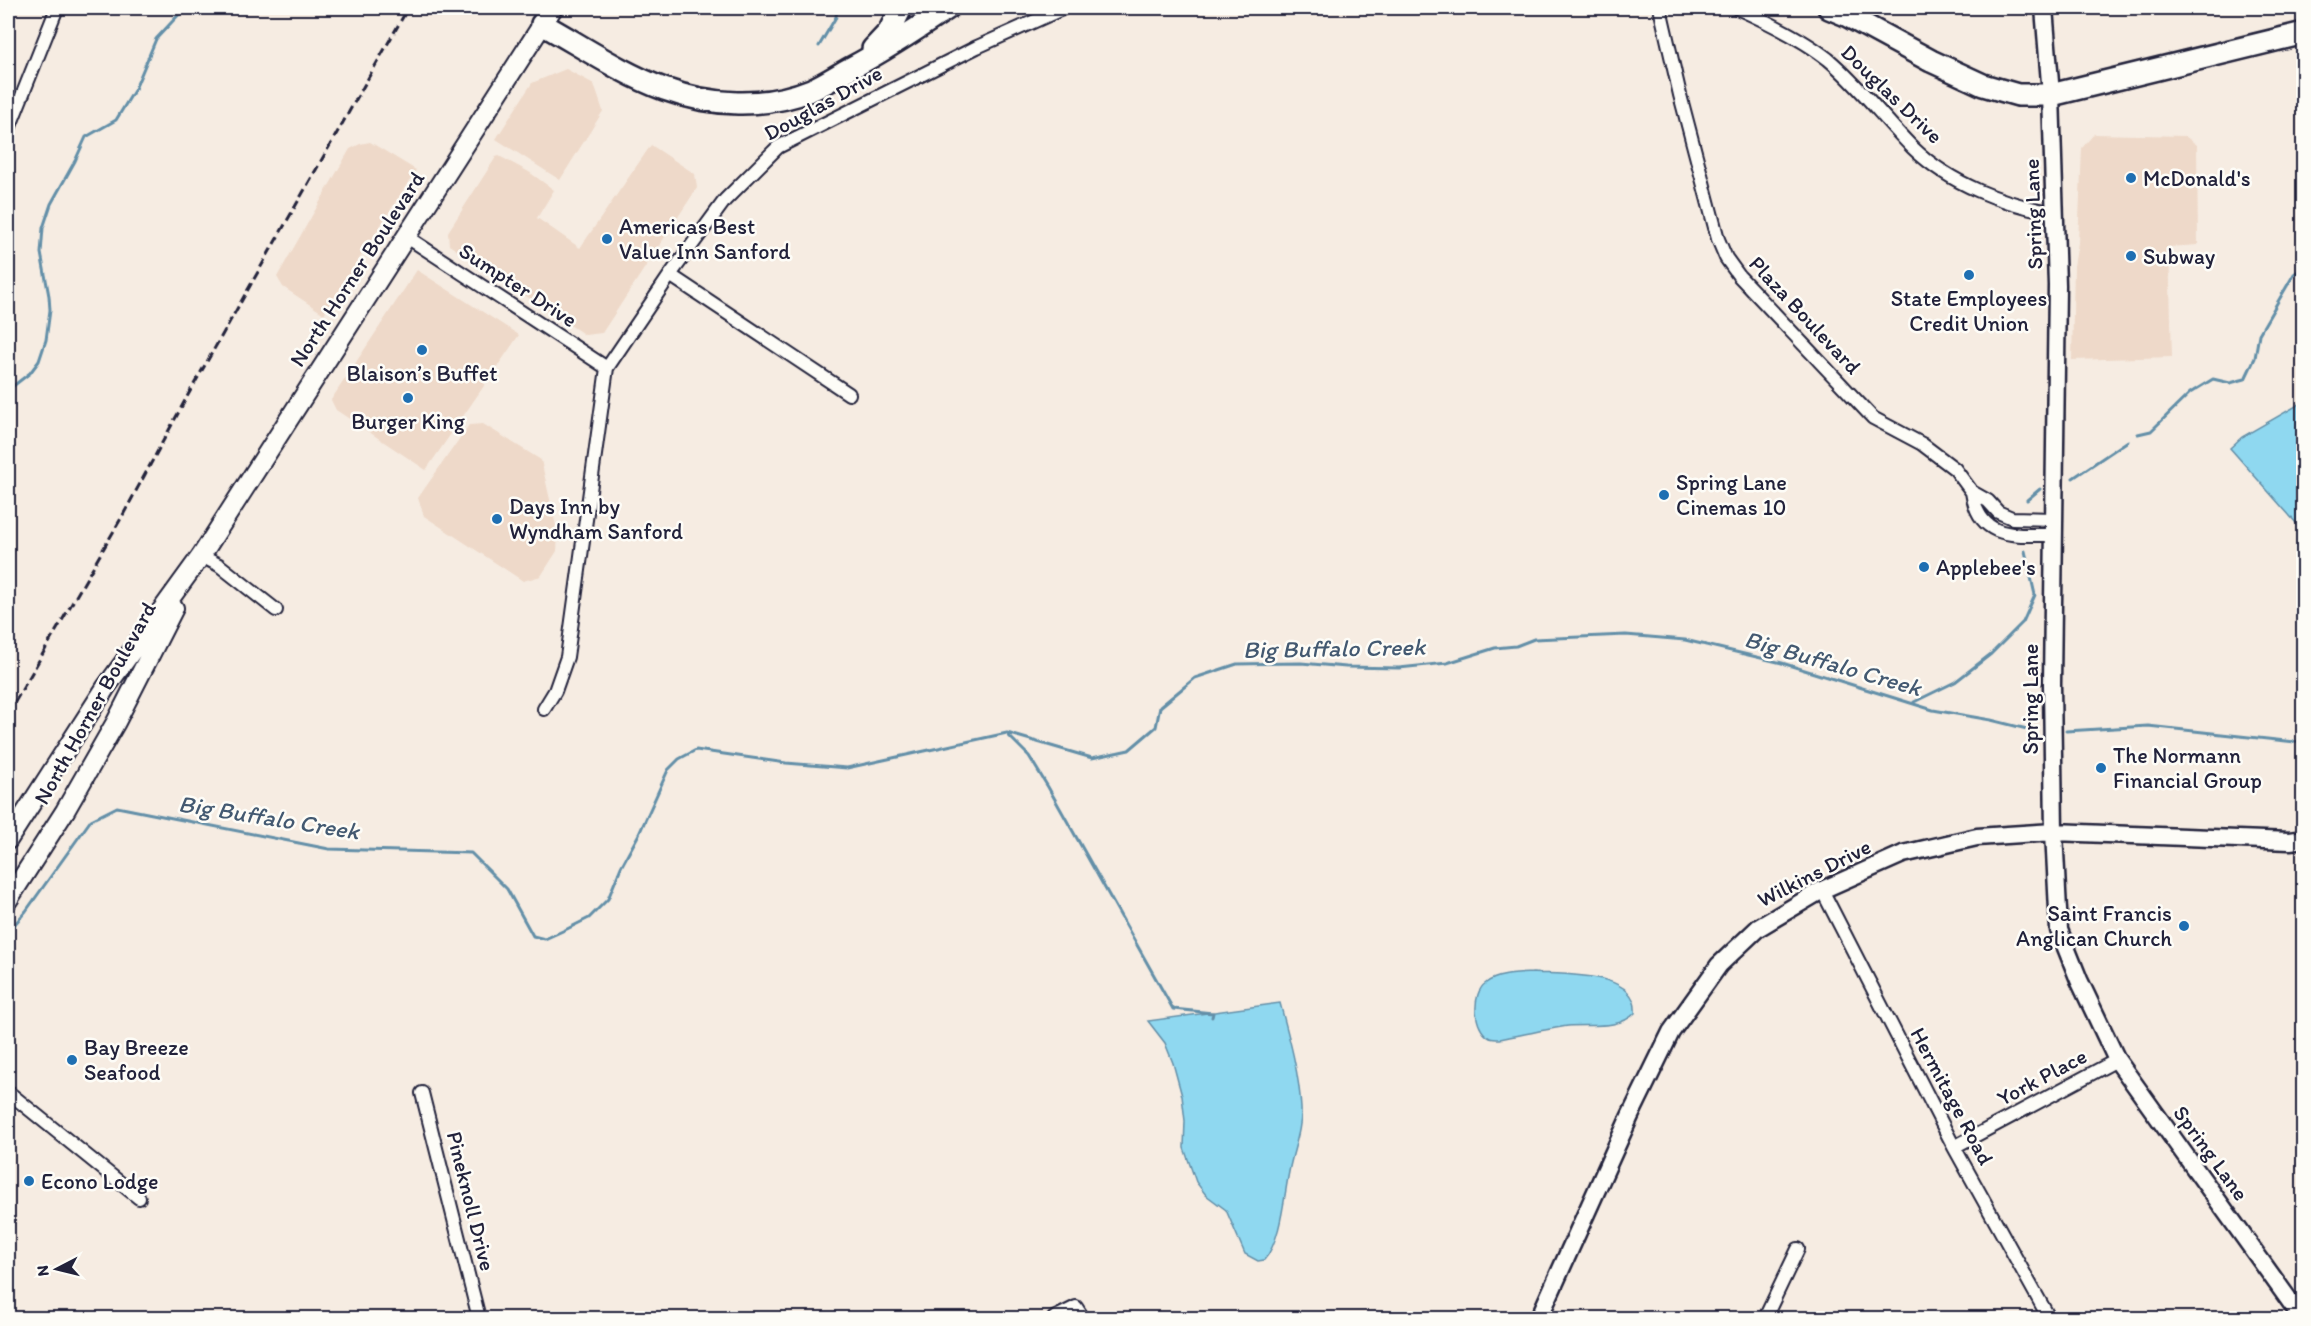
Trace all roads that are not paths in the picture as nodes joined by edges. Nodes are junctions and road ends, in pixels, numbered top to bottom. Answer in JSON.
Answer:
{"nodes":[{"id":1,"x":57,"y":8,"type":"edge"},
{"id":2,"x":901,"y":8,"type":"edge"},
{"id":3,"x":948,"y":8,"type":"edge"},
{"id":4,"x":1064,"y":8,"type":"edge"},
{"id":5,"x":1660,"y":8,"type":"edge"},
{"id":6,"x":1737,"y":8,"type":"edge"},
{"id":7,"x":1829,"y":8,"type":"edge"},
{"id":8,"x":2044,"y":8,"type":"edge"},
{"id":9,"x":548,"y":16,"type":"edge"},
{"id":10,"x":2304,"y":33,"type":"edge"},
{"id":11,"x":850,"y":68,"type":"junction"},
{"id":12,"x":2051,"y":95,"type":"junction"},
{"id":13,"x":8,"y":131,"type":"edge"},
{"id":14,"x":2056,"y":213,"type":"junction"},
{"id":15,"x":407,"y":237,"type":"junction"},
{"id":16,"x":670,"y":275,"type":"junction"},
{"id":17,"x":607,"y":368,"type":"junction"},
{"id":18,"x":849,"y":394,"type":"dead end"},
{"id":19,"x":1972,"y":492,"type":"junction"},
{"id":20,"x":2053,"y":527,"type":"junction"},
{"id":21,"x":201,"y":556,"type":"junction"},
{"id":22,"x":276,"y":610,"type":"dead end"},
{"id":23,"x":544,"y":710,"type":"dead end"},
{"id":24,"x":2054,"y":832,"type":"junction"},
{"id":25,"x":2304,"y":839,"type":"edge"},
{"id":26,"x":8,"y":840,"type":"edge"},
{"id":27,"x":1822,"y":890,"type":"junction"},
{"id":28,"x":8,"y":900,"type":"edge"},
{"id":29,"x":2117,"y":1060,"type":"junction"},
{"id":30,"x":8,"y":1092,"type":"edge"},
{"id":31,"x":422,"y":1093,"type":"dead end"},
{"id":32,"x":1954,"y":1147,"type":"junction"},
{"id":33,"x":139,"y":1198,"type":"dead end"},
{"id":34,"x":1798,"y":1249,"type":"dead end"},
{"id":35,"x":479,"y":1318,"type":"edge"},
{"id":36,"x":1054,"y":1318,"type":"edge"},
{"id":37,"x":1083,"y":1318,"type":"edge"},
{"id":38,"x":1539,"y":1318,"type":"edge"},
{"id":39,"x":1765,"y":1318,"type":"edge"},
{"id":40,"x":2049,"y":1318,"type":"edge"},
{"id":41,"x":2302,"y":1318,"type":"edge"}],
"edges":[{"from":1,"to":13,"type":"street"},
{"from":2,"to":11,"type":"highway"},
{"from":3,"to":11,"type":"highway"},
{"from":4,"to":16,"type":"street","name":"Douglas Drive"},
{"from":5,"to":19,"type":"street","name":"Plaza Boulevard"},
{"from":6,"to":14,"type":"street","name":"Douglas Drive"},
{"from":7,"to":12,"type":"highway"},
{"from":8,"to":12,"type":"street","name":"Spring Lane"},
{"from":9,"to":11,"type":"highway"},
{"from":9,"to":15,"type":"main road","name":"North Horner Boulevard"},
{"from":10,"to":12,"type":"highway"},
{"from":12,"to":14,"type":"street","name":"Spring Lane"},
{"from":14,"to":20,"type":"street","name":"Spring Lane"},
{"from":15,"to":17,"type":"street","name":"Sumpter Drive"},
{"from":15,"to":21,"type":"main road","name":"North Horner Boulevard"},
{"from":16,"to":17,"type":"street","name":"Douglas Drive"},
{"from":16,"to":18,"type":"street"},
{"from":17,"to":23,"type":"street","name":"Douglas Drive"},
{"from":19,"to":20,"type":"street","name":"Plaza Boulevard"},
{"from":19,"to":20,"type":"street","name":"Plaza Boulevard"},
{"from":20,"to":24,"type":"street","name":"Spring Lane"},
{"from":21,"to":22,"type":"street"},
{"from":21,"to":26,"type":"main road","name":"North Horner Boulevard"},
{"from":21,"to":28,"type":"main road","name":"North Horner Boulevard"},
{"from":24,"to":25,"type":"street","name":"Wilkins Drive"},
{"from":24,"to":27,"type":"street","name":"Wilkins Drive"},
{"from":24,"to":29,"type":"street","name":"Spring Lane"},
{"from":27,"to":32,"type":"street","name":"Hermitage Road"},
{"from":27,"to":38,"type":"street","name":"Wilkins Drive"},
{"from":29,"to":32,"type":"street","name":"York Place"},
{"from":29,"to":41,"type":"street","name":"Spring Lane"},
{"from":30,"to":33,"type":"street"},
{"from":31,"to":35,"type":"street","name":"Pineknoll Drive"},
{"from":32,"to":40,"type":"street","name":"Hermitage Road"},
{"from":34,"to":39,"type":"street"},
{"from":36,"to":37,"type":"street"}]}
